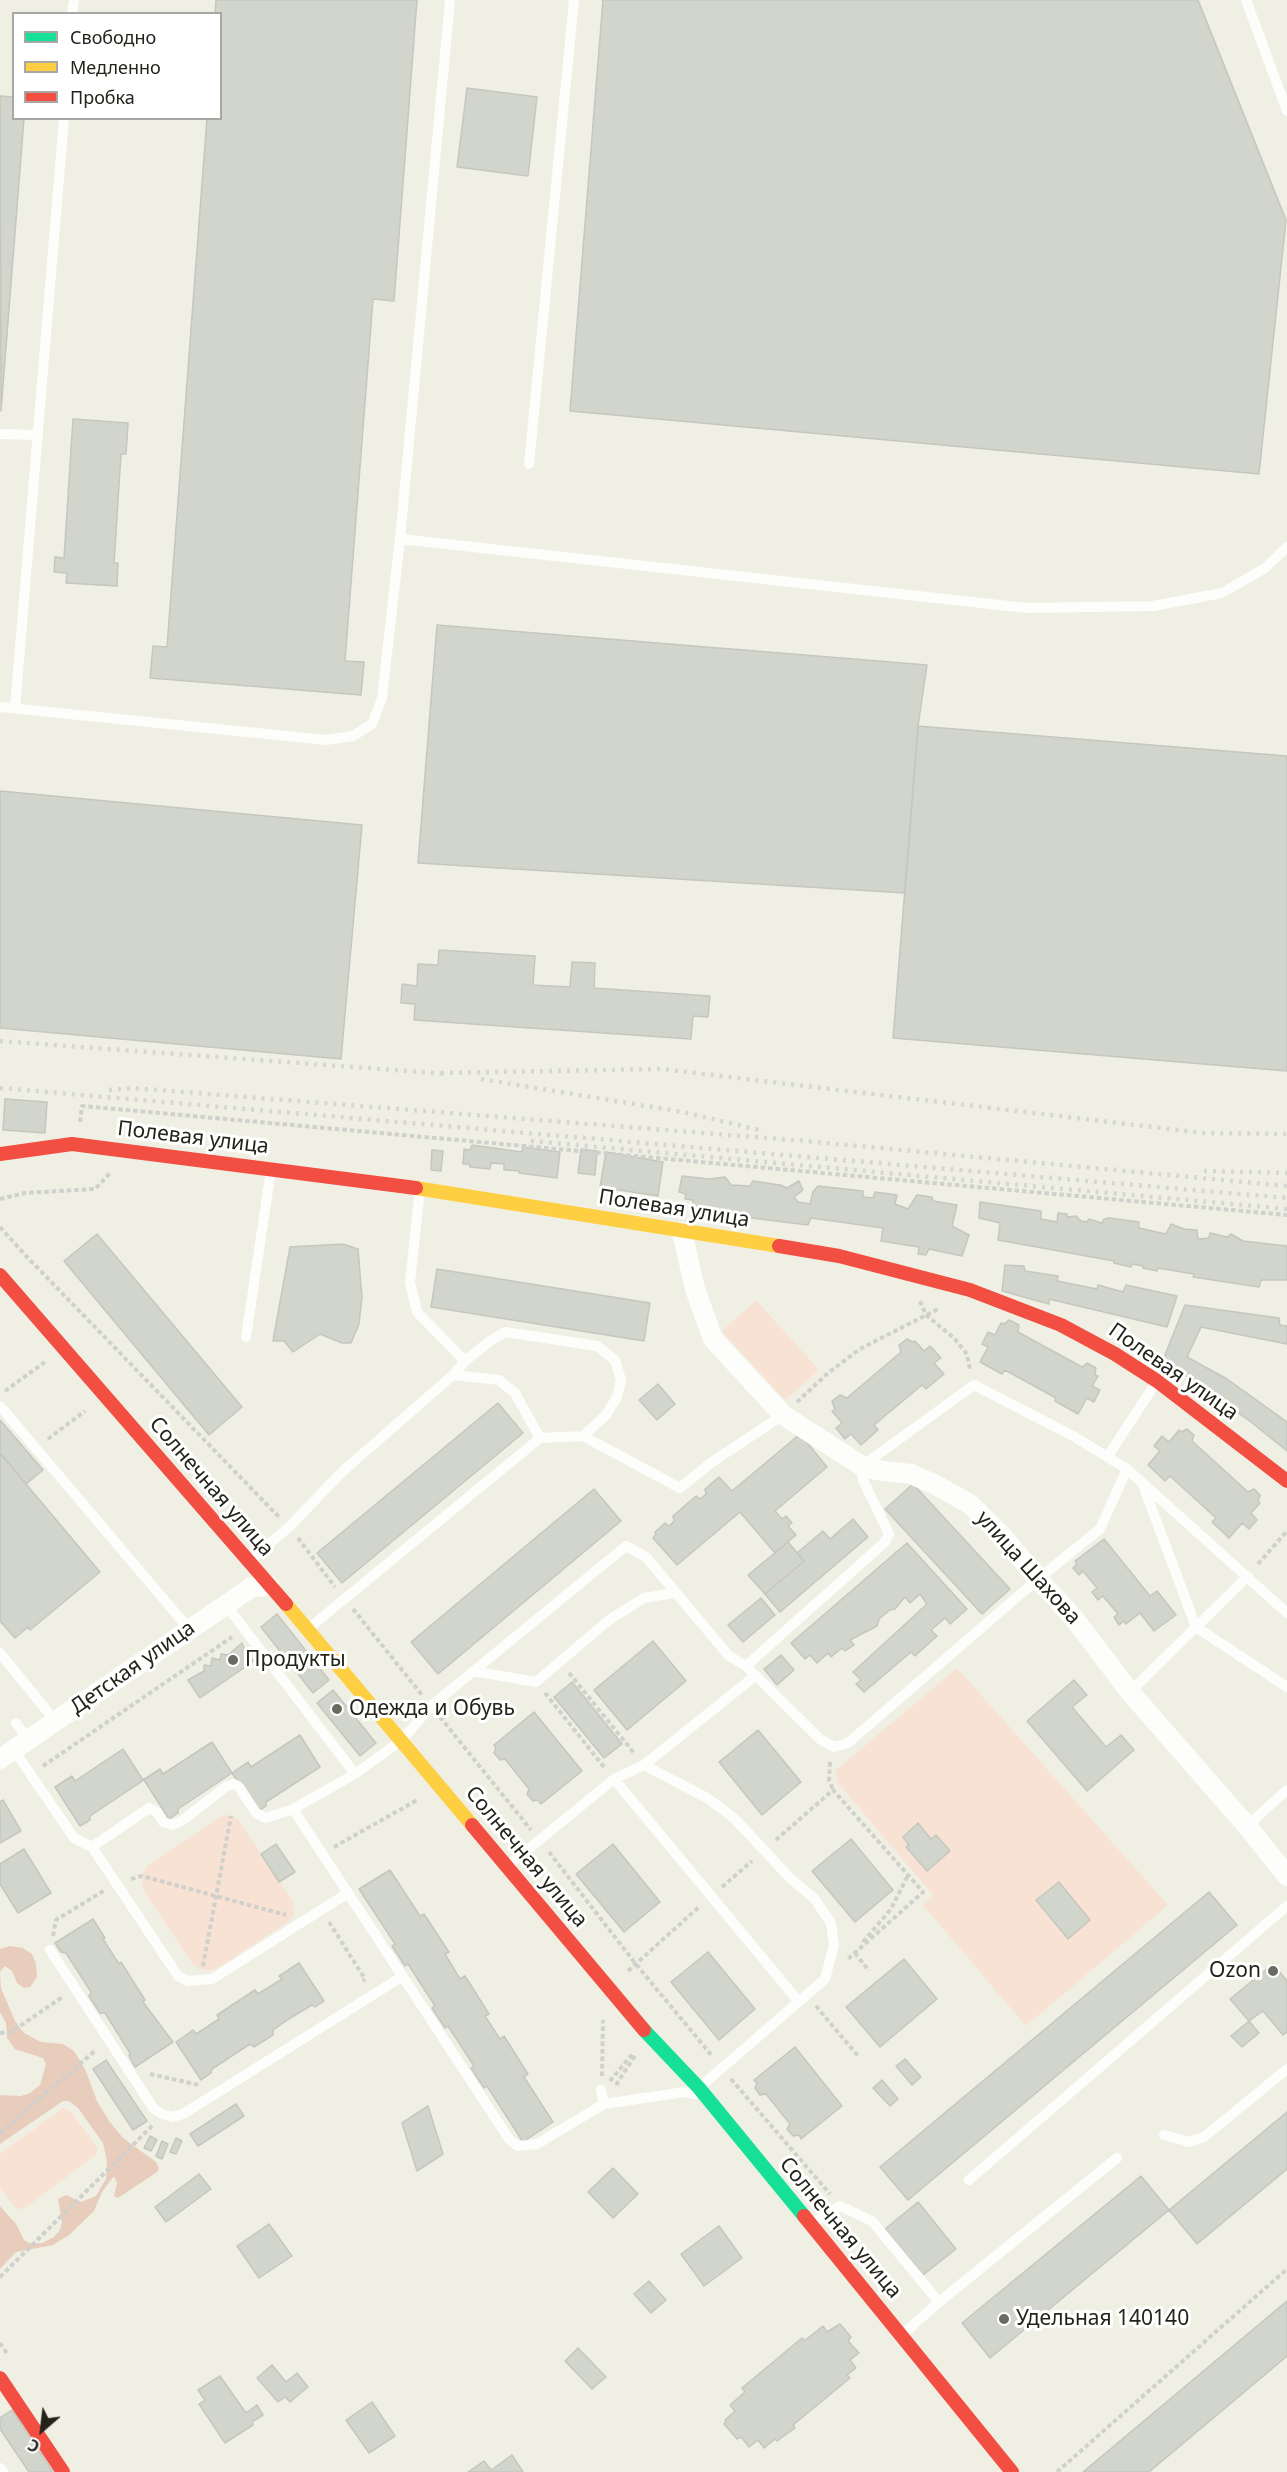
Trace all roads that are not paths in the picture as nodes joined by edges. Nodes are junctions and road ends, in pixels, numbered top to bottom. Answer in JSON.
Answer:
{"nodes":[{"id":1,"x":450,"y":0,"type":"edge"},
{"id":2,"x":574,"y":0,"type":"edge"},
{"id":3,"x":1246,"y":0,"type":"edge"},
{"id":4,"x":1287,"y":111,"type":"edge"},
{"id":5,"x":64,"y":120,"type":"edge"},
{"id":6,"x":0,"y":434,"type":"edge"},
{"id":7,"x":38,"y":435,"type":"junction"},
{"id":8,"x":528,"y":464,"type":"dead end"},
{"id":9,"x":400,"y":539,"type":"junction"},
{"id":10,"x":1287,"y":548,"type":"edge"},
{"id":11,"x":0,"y":707,"type":"edge"},
{"id":12,"x":15,"y":708,"type":"junction"},
{"id":13,"x":0,"y":1154,"type":"edge"},
{"id":14,"x":271,"y":1170,"type":"junction"},
{"id":15,"x":420,"y":1189,"type":"junction"},
{"id":16,"x":682,"y":1232,"type":"junction"},
{"id":17,"x":0,"y":1275,"type":"edge"},
{"id":18,"x":246,"y":1337,"type":"dead end"},
{"id":19,"x":465,"y":1361,"type":"junction"},
{"id":20,"x":453,"y":1375,"type":"junction"},
{"id":21,"x":1157,"y":1381,"type":"junction"},
{"id":22,"x":0,"y":1406,"type":"edge"},
{"id":23,"x":783,"y":1415,"type":"junction"},
{"id":24,"x":583,"y":1436,"type":"junction"},
{"id":25,"x":540,"y":1438,"type":"junction"},
{"id":26,"x":1107,"y":1456,"type":"junction"},
{"id":27,"x":862,"y":1466,"type":"junction"},
{"id":28,"x":1127,"y":1469,"type":"junction"},
{"id":29,"x":1287,"y":1481,"type":"edge"},
{"id":30,"x":1142,"y":1482,"type":"junction"},
{"id":31,"x":248,"y":1562,"type":"junction"},
{"id":32,"x":1248,"y":1576,"type":"junction"},
{"id":33,"x":1038,"y":1579,"type":"junction"},
{"id":34,"x":269,"y":1586,"type":"junction"},
{"id":35,"x":674,"y":1593,"type":"junction"},
{"id":36,"x":226,"y":1605,"type":"junction"},
{"id":37,"x":1287,"y":1613,"type":"edge"},
{"id":38,"x":1196,"y":1627,"type":"junction"},
{"id":39,"x":189,"y":1629,"type":"junction"},
{"id":40,"x":308,"y":1629,"type":"junction"},
{"id":41,"x":0,"y":1653,"type":"edge"},
{"id":42,"x":746,"y":1666,"type":"junction"},
{"id":43,"x":473,"y":1671,"type":"junction"},
{"id":44,"x":755,"y":1676,"type":"junction"},
{"id":45,"x":1287,"y":1687,"type":"edge"},
{"id":46,"x":1130,"y":1692,"type":"junction"},
{"id":47,"x":56,"y":1722,"type":"junction"},
{"id":48,"x":16,"y":1723,"type":"dead end"},
{"id":49,"x":402,"y":1740,"type":"junction"},
{"id":50,"x":14,"y":1750,"type":"edge"},
{"id":51,"x":644,"y":1766,"type":"junction"},
{"id":52,"x":355,"y":1774,"type":"junction"},
{"id":53,"x":614,"y":1779,"type":"junction"},
{"id":54,"x":1287,"y":1790,"type":"edge"},
{"id":55,"x":293,"y":1809,"type":"junction"},
{"id":56,"x":1247,"y":1826,"type":"junction"},
{"id":57,"x":92,"y":1847,"type":"junction"},
{"id":58,"x":507,"y":1868,"type":"junction"},
{"id":59,"x":1287,"y":1876,"type":"edge"},
{"id":60,"x":348,"y":1893,"type":"junction"},
{"id":61,"x":1287,"y":1906,"type":"edge"},
{"id":62,"x":50,"y":1950,"type":"dead end"},
{"id":63,"x":403,"y":1976,"type":"junction"},
{"id":64,"x":803,"y":1998,"type":"junction"},
{"id":65,"x":1287,"y":2069,"type":"edge"},
{"id":66,"x":601,"y":2090,"type":"road end"},
{"id":67,"x":701,"y":2092,"type":"junction"},
{"id":68,"x":604,"y":2104,"type":"junction"},
{"id":69,"x":1164,"y":2135,"type":"dead end"},
{"id":70,"x":1117,"y":2158,"type":"dead end"},
{"id":71,"x":969,"y":2180,"type":"dead end"},
{"id":72,"x":810,"y":2225,"type":"junction"},
{"id":73,"x":939,"y":2302,"type":"junction"},
{"id":74,"x":902,"y":2335,"type":"junction"},
{"id":75,"x":0,"y":2378,"type":"edge"},
{"id":76,"x":0,"y":2468,"type":"edge"},
{"id":77,"x":3,"y":2472,"type":"edge"},
{"id":78,"x":63,"y":2472,"type":"edge"},
{"id":79,"x":1012,"y":2472,"type":"edge"}],
"edges":[{"from":1,"to":9,"type":"lane"},
{"from":2,"to":8,"type":"lane"},
{"from":3,"to":4,"type":"lane"},
{"from":5,"to":7,"type":"lane"},
{"from":6,"to":7,"type":"lane"},
{"from":7,"to":12,"type":"lane"},
{"from":9,"to":10,"type":"lane"},
{"from":9,"to":12,"type":"lane"},
{"from":11,"to":12,"type":"lane"},
{"from":13,"to":14,"type":"street","name":"Полевая улица"},
{"from":14,"to":15,"type":"street","name":"Полевая улица"},
{"from":14,"to":18,"type":"lane"},
{"from":15,"to":16,"type":"street","name":"Полевая улица"},
{"from":15,"to":19,"type":"lane"},
{"from":16,"to":21,"type":"street","name":"Полевая улица"},
{"from":16,"to":23,"type":"street","name":"улица Шахова"},
{"from":17,"to":31,"type":"street","name":"Солнечная улица"},
{"from":19,"to":20,"type":"lane"},
{"from":19,"to":24,"type":"lane"},
{"from":20,"to":25,"type":"lane"},
{"from":20,"to":31,"type":"lane"},
{"from":21,"to":26,"type":"lane"},
{"from":21,"to":29,"type":"street","name":"Полевая улица"},
{"from":22,"to":39,"type":"lane"},
{"from":23,"to":24,"type":"lane"},
{"from":23,"to":27,"type":"street","name":"улица Шахова"},
{"from":24,"to":25,"type":"lane"},
{"from":25,"to":40,"type":"lane"},
{"from":26,"to":27,"type":"lane"},
{"from":26,"to":28,"type":"lane"},
{"from":27,"to":33,"type":"street","name":"улица Шахова"},
{"from":27,"to":42,"type":"lane"},
{"from":28,"to":30,"type":"lane"},
{"from":28,"to":33,"type":"lane"},
{"from":30,"to":32,"type":"lane"},
{"from":30,"to":38,"type":"lane"},
{"from":31,"to":34,"type":"street","name":"Солнечная улица"},
{"from":32,"to":37,"type":"lane"},
{"from":32,"to":38,"type":"lane"},
{"from":33,"to":44,"type":"lane"},
{"from":33,"to":46,"type":"street","name":"улица Шахова"},
{"from":34,"to":36,"type":"street","name":"Детская улица"},
{"from":34,"to":40,"type":"street","name":"Солнечная улица"},
{"from":35,"to":42,"type":"lane"},
{"from":35,"to":43,"type":"lane"},
{"from":35,"to":43,"type":"lane"},
{"from":36,"to":39,"type":"street","name":"Детская улица"},
{"from":36,"to":52,"type":"lane"},
{"from":38,"to":45,"type":"lane"},
{"from":38,"to":46,"type":"lane"},
{"from":39,"to":47,"type":"street","name":"Детская улица"},
{"from":40,"to":49,"type":"street","name":"Солнечная улица"},
{"from":41,"to":47,"type":"lane"},
{"from":42,"to":44,"type":"lane"},
{"from":43,"to":49,"type":"lane"},
{"from":44,"to":51,"type":"lane"},
{"from":46,"to":56,"type":"street","name":"улица Шахова"},
{"from":47,"to":50,"type":"street","name":"Детская улица"},
{"from":48,"to":50,"type":"lane"},
{"from":49,"to":52,"type":"lane"},
{"from":49,"to":58,"type":"street","name":"Солнечная улица"},
{"from":50,"to":57,"type":"lane"},
{"from":51,"to":53,"type":"lane"},
{"from":51,"to":64,"type":"lane"},
{"from":52,"to":55,"type":"lane"},
{"from":53,"to":58,"type":"lane"},
{"from":53,"to":64,"type":"lane"},
{"from":54,"to":56,"type":"lane"},
{"from":55,"to":57,"type":"lane"},
{"from":55,"to":60,"type":"lane"},
{"from":56,"to":59,"type":"street","name":"улица Шахова"},
{"from":57,"to":60,"type":"lane"},
{"from":58,"to":67,"type":"street","name":"Солнечная улица"},
{"from":60,"to":63,"type":"lane"},
{"from":61,"to":71,"type":"lane"},
{"from":62,"to":63,"type":"lane"},
{"from":63,"to":68,"type":"lane"},
{"from":64,"to":67,"type":"lane"},
{"from":65,"to":69,"type":"lane"},
{"from":66,"to":68,"type":"lane"},
{"from":67,"to":68,"type":"lane"},
{"from":67,"to":72,"type":"street","name":"Солнечная улица"},
{"from":70,"to":73,"type":"lane"},
{"from":72,"to":73,"type":"lane"},
{"from":72,"to":74,"type":"street","name":"Солнечная улица"},
{"from":73,"to":74,"type":"lane"},
{"from":74,"to":79,"type":"street","name":"Солнечная улица"},
{"from":75,"to":78,"type":"street"},
{"from":76,"to":77,"type":"lane"}]}
